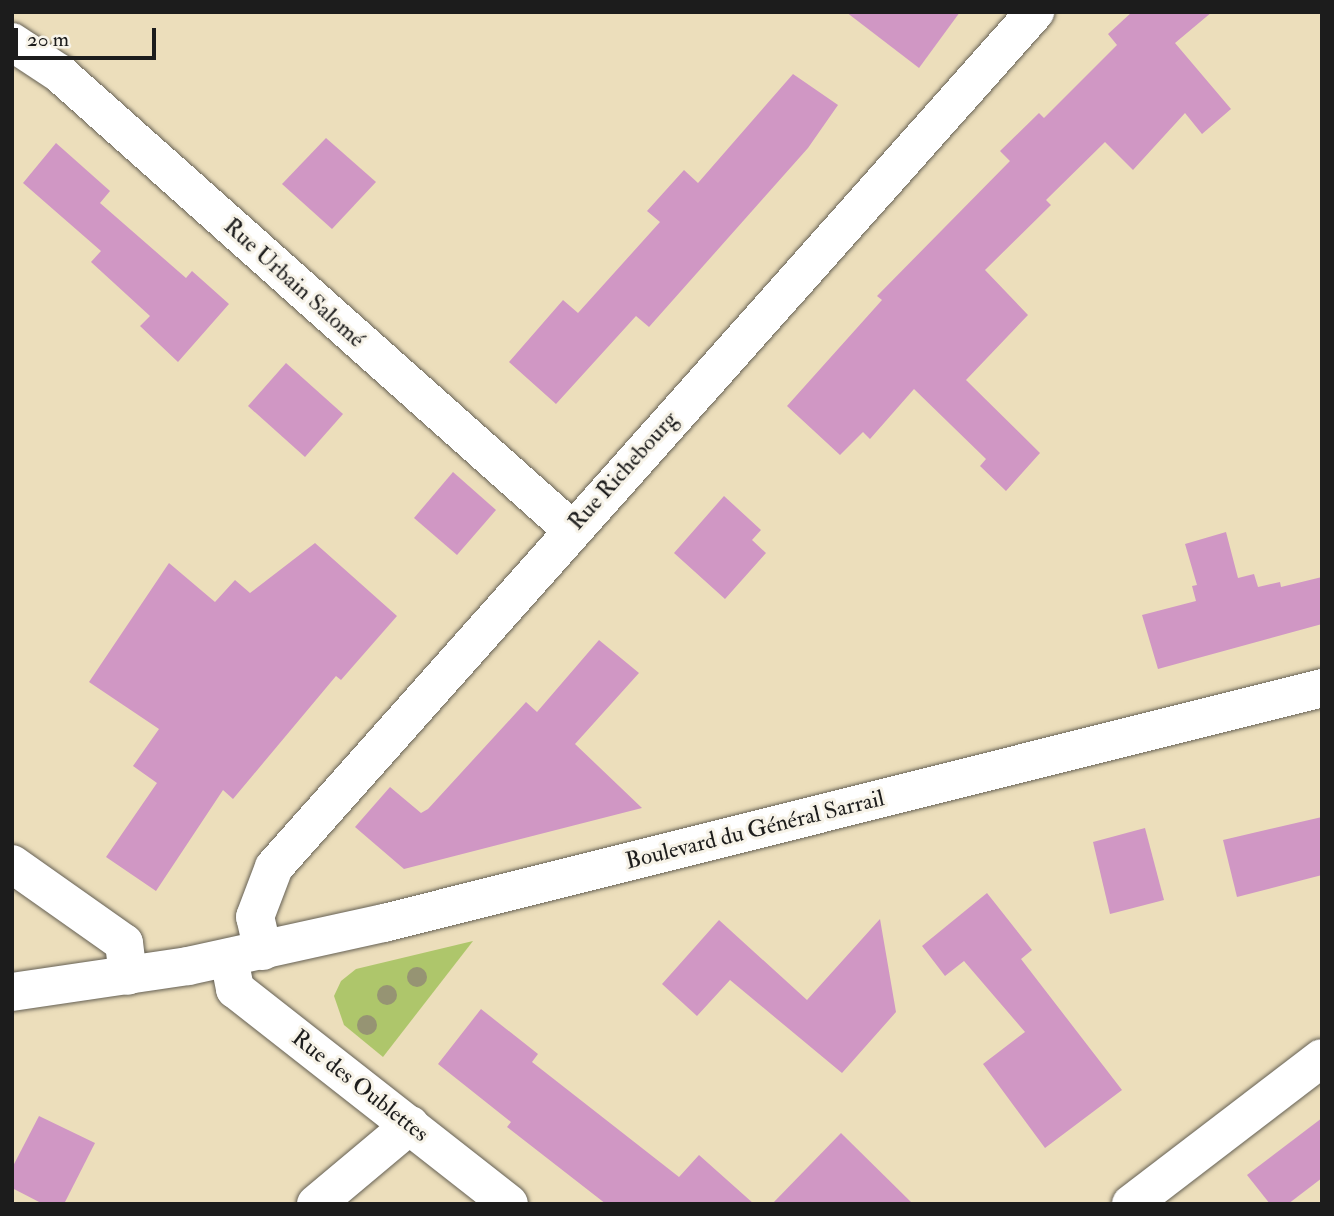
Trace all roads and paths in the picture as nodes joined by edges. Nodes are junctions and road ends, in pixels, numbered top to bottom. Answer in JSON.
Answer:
{"nodes":[{"id":1,"x":1032,"y":13,"type":"edge"},
{"id":2,"x":12,"y":42,"type":"edge"},
{"id":3,"x":571,"y":529,"type":"junction"},
{"id":4,"x":1322,"y":688,"type":"edge"},
{"id":5,"x":12,"y":864,"type":"edge"},
{"id":6,"x":246,"y":954,"type":"junction"},
{"id":7,"x":128,"y":975,"type":"junction"},
{"id":8,"x":12,"y":992,"type":"edge"},
{"id":9,"x":1322,"y":1058,"type":"edge"},
{"id":10,"x":410,"y":1125,"type":"junction"},
{"id":11,"x":316,"y":1204,"type":"edge"},
{"id":12,"x":509,"y":1204,"type":"edge"},
{"id":13,"x":1130,"y":1204,"type":"edge"}],
"edges":[{"from":1,"to":3,"type":"street","name":"Rue Richebourg"},
{"from":2,"to":3,"type":"street","name":"Rue Urbain Salomé"},
{"from":3,"to":6,"type":"street","name":"Rue Richebourg"},
{"from":4,"to":6,"type":"street","name":"Boulevard du Général Sarrail"},
{"from":5,"to":7,"type":"street"},
{"from":6,"to":7,"type":"street","name":"Boulevard du Général Sarrail"},
{"from":6,"to":10,"type":"street","name":"Rue des Oublettes"},
{"from":7,"to":8,"type":"street","name":"Boulevard du Général Sarrail"},
{"from":9,"to":13,"type":"street"},
{"from":10,"to":11,"type":"street"},
{"from":10,"to":12,"type":"street","name":"Rue des Oublettes"}]}
